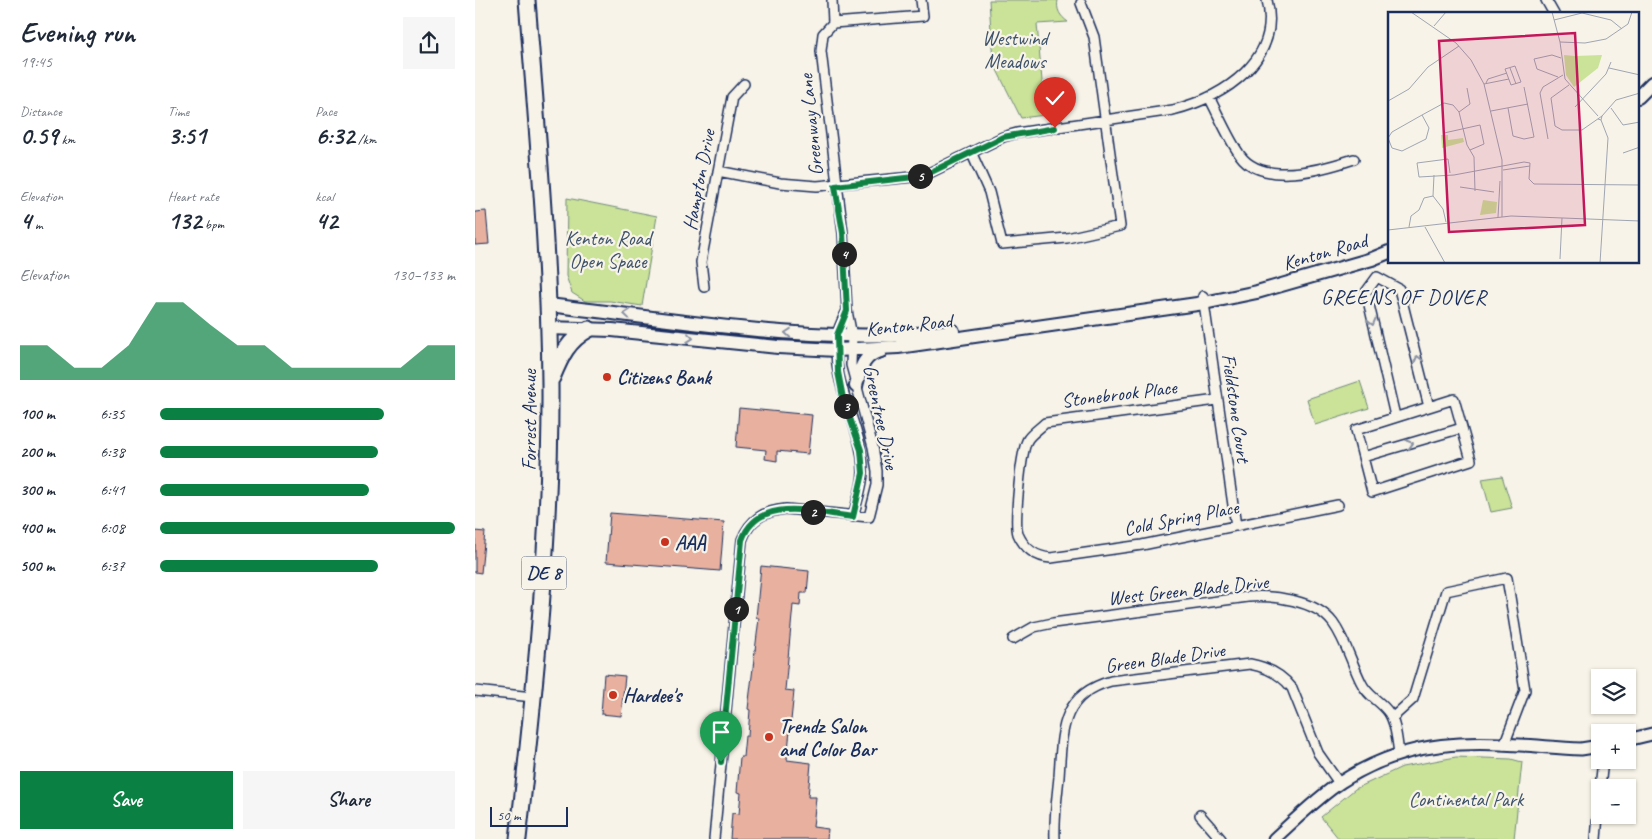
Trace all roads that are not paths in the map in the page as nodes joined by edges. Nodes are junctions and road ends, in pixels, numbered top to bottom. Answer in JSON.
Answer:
{"nodes":[{"id":1,"x":527,"y":0,"type":"edge"},
{"id":2,"x":832,"y":0,"type":"edge"},
{"id":3,"x":921,"y":0,"type":"edge"},
{"id":4,"x":1267,"y":0,"type":"edge"},
{"id":5,"x":1546,"y":0,"type":"edge"},
{"id":6,"x":1081,"y":3,"type":"dead end"},
{"id":7,"x":1553,"y":12,"type":"edge"},
{"id":8,"x":833,"y":23,"type":"junction"},
{"id":9,"x":1652,"y":83,"type":"edge"},
{"id":10,"x":744,"y":84,"type":"dead end"},
{"id":11,"x":1639,"y":96,"type":"edge"},
{"id":12,"x":1209,"y":97,"type":"junction"},
{"id":13,"x":1104,"y":120,"type":"junction"},
{"id":14,"x":972,"y":154,"type":"junction"},
{"id":15,"x":1354,"y":159,"type":"dead end"},
{"id":16,"x":718,"y":171,"type":"junction"},
{"id":17,"x":835,"y":186,"type":"junction"},
{"id":18,"x":1388,"y":252,"type":"edge"},
{"id":19,"x":1372,"y":259,"type":"junction"},
{"id":20,"x":1377,"y":277,"type":"junction"},
{"id":21,"x":704,"y":287,"type":"dead end"},
{"id":22,"x":1203,"y":299,"type":"junction"},
{"id":23,"x":547,"y":305,"type":"junction"},
{"id":24,"x":847,"y":311,"type":"junction"},
{"id":25,"x":548,"y":328,"type":"junction"},
{"id":26,"x":589,"y":329,"type":"junction"},
{"id":27,"x":837,"y":335,"type":"junction"},
{"id":28,"x":852,"y":336,"type":"junction"},
{"id":29,"x":898,"y":347,"type":"junction"},
{"id":30,"x":837,"y":350,"type":"junction"},
{"id":31,"x":851,"y":350,"type":"junction"},
{"id":32,"x":550,"y":384,"type":"junction"},
{"id":33,"x":856,"y":386,"type":"junction"},
{"id":34,"x":1217,"y":400,"type":"junction"},
{"id":35,"x":1429,"y":406,"type":"junction"},
{"id":36,"x":1395,"y":416,"type":"junction"},
{"id":37,"x":1462,"y":428,"type":"junction"},
{"id":38,"x":1363,"y":457,"type":"junction"},
{"id":39,"x":1338,"y":505,"type":"dead end"},
{"id":40,"x":853,"y":517,"type":"junction"},
{"id":41,"x":1236,"y":526,"type":"junction"},
{"id":42,"x":1030,"y":551,"type":"joint"},
{"id":43,"x":1013,"y":639,"type":"dead end"},
{"id":44,"x":475,"y":691,"type":"edge"},
{"id":45,"x":533,"y":697,"type":"junction"},
{"id":46,"x":1392,"y":718,"type":"junction"},
{"id":47,"x":1652,"y":734,"type":"edge"},
{"id":48,"x":1636,"y":738,"type":"edge"},
{"id":49,"x":1504,"y":745,"type":"junction"},
{"id":50,"x":1591,"y":747,"type":"edge"},
{"id":51,"x":1399,"y":754,"type":"junction"},
{"id":52,"x":1339,"y":783,"type":"junction"},
{"id":53,"x":1200,"y":815,"type":"dead end"},
{"id":54,"x":1597,"y":824,"type":"edge"},
{"id":55,"x":518,"y":839,"type":"edge"},
{"id":56,"x":714,"y":839,"type":"edge"},
{"id":57,"x":1055,"y":839,"type":"edge"},
{"id":58,"x":1221,"y":839,"type":"edge"},
{"id":59,"x":1274,"y":839,"type":"edge"},
{"id":60,"x":1596,"y":839,"type":"edge"}],
"edges":[{"from":1,"to":23,"type":"highway","name":"Forrest Avenue","number":"DE 8"},
{"from":2,"to":8,"type":"street"},
{"from":3,"to":8,"type":"street"},
{"from":4,"to":12,"type":"street"},
{"from":5,"to":7,"type":"street"},
{"from":6,"to":13,"type":"street"},
{"from":8,"to":17,"type":"street","name":"Greenway Lane"},
{"from":9,"to":11,"type":"main road"},
{"from":10,"to":16,"type":"street","name":"Hampton Drive"},
{"from":12,"to":13,"type":"street"},
{"from":12,"to":15,"type":"street"},
{"from":13,"to":14,"type":"street"},
{"from":13,"to":14,"type":"street"},
{"from":14,"to":17,"type":"street"},
{"from":16,"to":17,"type":"street"},
{"from":16,"to":21,"type":"street","name":"Hampton Drive"},
{"from":17,"to":24,"type":"street","name":"Greenway Lane"},
{"from":18,"to":19,"type":"main road","name":"Kenton Road"},
{"from":19,"to":20,"type":"street"},
{"from":19,"to":22,"type":"main road","name":"Kenton Road"},
{"from":35,"to":20,"type":"street","one_way":true},
{"from":20,"to":36,"type":"street","one_way":true},
{"from":22,"to":28,"type":"main road","name":"Kenton Road"},
{"from":22,"to":29,"type":"main road","name":"Kenton Road"},
{"from":22,"to":34,"type":"street","name":"Fieldstone Court"},
{"from":23,"to":25,"type":"highway","name":"Forrest Avenue","number":"DE 8"},
{"from":27,"to":23,"type":"main road","name":"Kenton Road","one_way":true},
{"from":24,"to":27,"type":"street","name":"Greenway Lane"},
{"from":24,"to":28,"type":"street","name":"Greenway Lane"},
{"from":25,"to":26,"type":"main road","name":"Kenton Road"},
{"from":25,"to":32,"type":"highway","name":"Forrest Avenue","number":"DE 8"},
{"from":26,"to":30,"type":"main road","name":"Kenton Road","one_way":true},
{"from":26,"to":32,"type":"highway"},
{"from":27,"to":28,"type":"main road","name":"Kenton Road"},
{"from":27,"to":30,"type":"street","name":"Greentree Drive"},
{"from":28,"to":31,"type":"street","name":"Greentree Drive"},
{"from":29,"to":31,"type":"main road","name":"Kenton Road"},
{"from":29,"to":33,"type":"main road"},
{"from":30,"to":31,"type":"main road","name":"Kenton Road"},
{"from":30,"to":40,"type":"street","name":"Greentree Drive"},
{"from":31,"to":33,"type":"street","name":"Greentree Drive"},
{"from":32,"to":45,"type":"highway","name":"Forrest Avenue","number":"DE 8"},
{"from":33,"to":40,"type":"street","name":"Greentree Drive"},
{"from":34,"to":41,"type":"street","name":"Fieldstone Court"},
{"from":34,"to":42,"type":"street","name":"Stonebrook Place"},
{"from":35,"to":36,"type":"street"},
{"from":35,"to":37,"type":"street"},
{"from":36,"to":38,"type":"street"},
{"from":38,"to":37,"type":"street","one_way":true},
{"from":37,"to":38,"type":"street"},
{"from":39,"to":41,"type":"street","name":"Cold Spring Place"},
{"from":40,"to":56,"type":"street","name":"Greentree Drive"},
{"from":41,"to":42,"type":"street","name":"Cold Spring Place"},
{"from":43,"to":46,"type":"street","name":"West Green Blade Drive"},
{"from":44,"to":45,"type":"street"},
{"from":45,"to":55,"type":"highway","name":"Forrest Avenue","number":"DE 8"},
{"from":46,"to":49,"type":"street"},
{"from":46,"to":51,"type":"street"},
{"from":47,"to":48,"type":"street"},
{"from":49,"to":50,"type":"street"},
{"from":49,"to":51,"type":"street"},
{"from":51,"to":52,"type":"street"},
{"from":52,"to":57,"type":"street","name":"Green Blade Drive"},
{"from":52,"to":59,"type":"street"},
{"from":53,"to":58,"type":"street"},
{"from":54,"to":60,"type":"street"}]}
